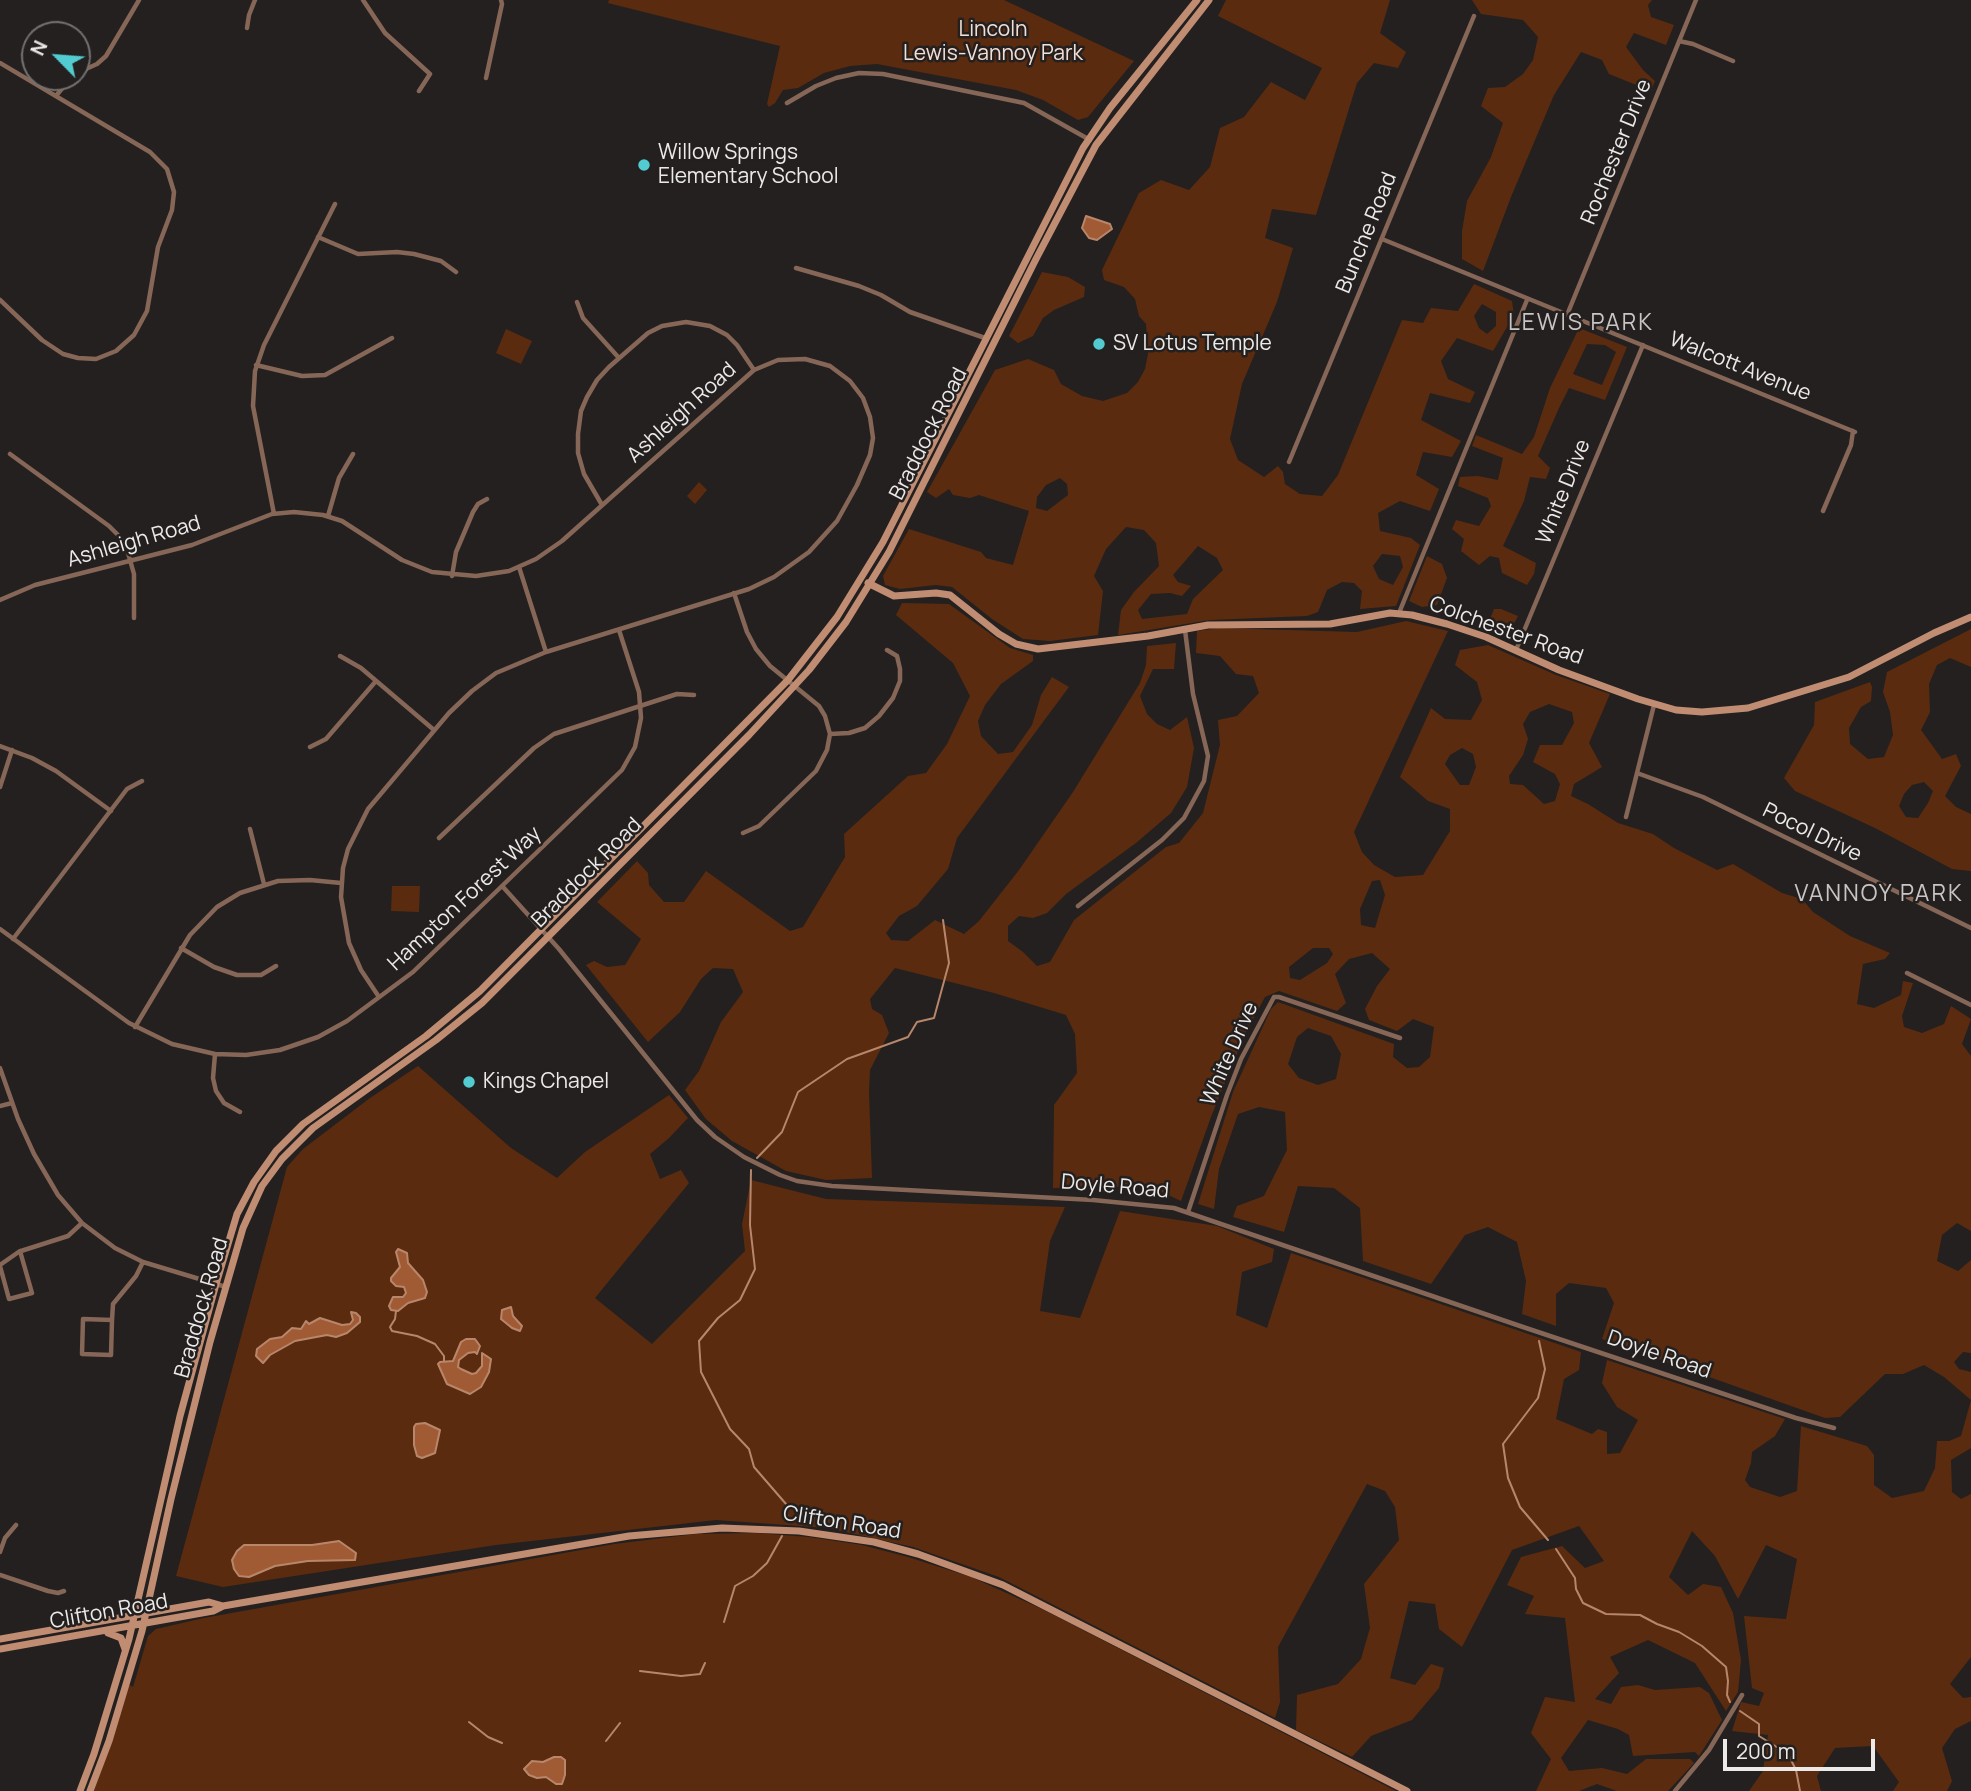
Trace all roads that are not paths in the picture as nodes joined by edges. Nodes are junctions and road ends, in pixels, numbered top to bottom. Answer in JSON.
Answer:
{"nodes":[{"id":1,"x":139,"y":0,"type":"edge"},
{"id":2,"x":255,"y":0,"type":"edge"},
{"id":3,"x":363,"y":0,"type":"edge"},
{"id":4,"x":500,"y":0,"type":"edge"},
{"id":5,"x":1197,"y":0,"type":"edge"},
{"id":6,"x":1209,"y":0,"type":"edge"},
{"id":7,"x":1696,"y":0,"type":"edge"},
{"id":8,"x":1474,"y":16,"type":"dead end"},
{"id":9,"x":247,"y":28,"type":"dead end"},
{"id":10,"x":1679,"y":41,"type":"junction"},
{"id":11,"x":1733,"y":61,"type":"dead end"},
{"id":12,"x":0,"y":63,"type":"edge"},
{"id":13,"x":91,"y":67,"type":"edge"},
{"id":14,"x":486,"y":78,"type":"dead end"},
{"id":15,"x":60,"y":91,"type":"edge"},
{"id":16,"x":419,"y":91,"type":"dead end"},
{"id":17,"x":56,"y":96,"type":"junction"},
{"id":18,"x":787,"y":103,"type":"dead end"},
{"id":19,"x":1088,"y":139,"type":"junction"},
{"id":20,"x":1096,"y":145,"type":"junction"},
{"id":21,"x":335,"y":204,"type":"dead end"},
{"id":22,"x":318,"y":237,"type":"junction"},
{"id":23,"x":1382,"y":240,"type":"junction"},
{"id":24,"x":796,"y":268,"type":"dead end"},
{"id":25,"x":456,"y":272,"type":"dead end"},
{"id":26,"x":0,"y":300,"type":"edge"},
{"id":27,"x":1527,"y":300,"type":"junction"},
{"id":28,"x":577,"y":302,"type":"dead end"},
{"id":29,"x":1567,"y":315,"type":"junction"},
{"id":30,"x":392,"y":338,"type":"dead end"},
{"id":31,"x":985,"y":338,"type":"junction"},
{"id":32,"x":1643,"y":345,"type":"junction"},
{"id":33,"x":619,"y":358,"type":"junction"},
{"id":34,"x":256,"y":365,"type":"junction"},
{"id":35,"x":754,"y":370,"type":"junction"},
{"id":36,"x":10,"y":454,"type":"dead end"},
{"id":37,"x":352,"y":454,"type":"dead end"},
{"id":38,"x":1289,"y":462,"type":"dead end"},
{"id":39,"x":487,"y":499,"type":"dead end"},
{"id":40,"x":602,"y":505,"type":"junction"},
{"id":41,"x":1823,"y":511,"type":"dead end"},
{"id":42,"x":274,"y":514,"type":"junction"},
{"id":43,"x":328,"y":516,"type":"junction"},
{"id":44,"x":131,"y":561,"type":"junction"},
{"id":45,"x":519,"y":567,"type":"junction"},
{"id":46,"x":452,"y":576,"type":"junction"},
{"id":47,"x":862,"y":579,"type":"junction"},
{"id":48,"x":870,"y":585,"type":"junction"},
{"id":49,"x":734,"y":593,"type":"junction"},
{"id":50,"x":0,"y":600,"type":"edge"},
{"id":51,"x":1399,"y":613,"type":"junction"},
{"id":52,"x":1971,"y":617,"type":"edge"},
{"id":53,"x":134,"y":618,"type":"dead end"},
{"id":54,"x":1185,"y":629,"type":"junction"},
{"id":55,"x":619,"y":630,"type":"junction"},
{"id":56,"x":887,"y":650,"type":"dead end"},
{"id":57,"x":1516,"y":650,"type":"junction"},
{"id":58,"x":546,"y":652,"type":"junction"},
{"id":59,"x":340,"y":656,"type":"dead end"},
{"id":60,"x":788,"y":680,"type":"junction"},
{"id":61,"x":376,"y":681,"type":"junction"},
{"id":62,"x":796,"y":686,"type":"junction"},
{"id":63,"x":694,"y":695,"type":"dead end"},
{"id":64,"x":641,"y":705,"type":"junction"},
{"id":65,"x":1654,"y":705,"type":"junction"},
{"id":66,"x":434,"y":730,"type":"junction"},
{"id":67,"x":830,"y":734,"type":"junction"},
{"id":68,"x":0,"y":746,"type":"edge"},
{"id":69,"x":310,"y":747,"type":"dead end"},
{"id":70,"x":12,"y":750,"type":"junction"},
{"id":71,"x":1637,"y":773,"type":"junction"},
{"id":72,"x":142,"y":781,"type":"dead end"},
{"id":73,"x":0,"y":787,"type":"edge"},
{"id":74,"x":111,"y":810,"type":"junction"},
{"id":75,"x":1626,"y":817,"type":"dead end"},
{"id":76,"x":250,"y":829,"type":"dead end"},
{"id":77,"x":743,"y":833,"type":"dead end"},
{"id":78,"x":439,"y":838,"type":"dead end"},
{"id":79,"x":341,"y":883,"type":"junction"},
{"id":80,"x":264,"y":884,"type":"junction"},
{"id":81,"x":503,"y":887,"type":"junction"},
{"id":82,"x":1078,"y":906,"type":"dead end"},
{"id":83,"x":1971,"y":928,"type":"edge"},
{"id":84,"x":0,"y":929,"type":"edge"},
{"id":85,"x":545,"y":933,"type":"junction"},
{"id":86,"x":13,"y":939,"type":"junction"},
{"id":87,"x":181,"y":948,"type":"junction"},
{"id":88,"x":276,"y":966,"type":"dead end"},
{"id":89,"x":1907,"y":973,"type":"dead end"},
{"id":90,"x":379,"y":997,"type":"junction"},
{"id":91,"x":1971,"y":1004,"type":"edge"},
{"id":92,"x":135,"y":1027,"type":"junction"},
{"id":93,"x":1400,"y":1038,"type":"dead end"},
{"id":94,"x":215,"y":1054,"type":"junction"},
{"id":95,"x":0,"y":1068,"type":"edge"},
{"id":96,"x":12,"y":1103,"type":"junction"},
{"id":97,"x":0,"y":1106,"type":"edge"},
{"id":98,"x":240,"y":1112,"type":"dead end"},
{"id":99,"x":1188,"y":1212,"type":"junction"},
{"id":100,"x":82,"y":1223,"type":"junction"},
{"id":101,"x":20,"y":1251,"type":"junction"},
{"id":102,"x":143,"y":1262,"type":"junction"},
{"id":103,"x":0,"y":1265,"type":"edge"},
{"id":104,"x":216,"y":1284,"type":"junction"},
{"id":105,"x":226,"y":1287,"type":"junction"},
{"id":106,"x":112,"y":1320,"type":"junction"},
{"id":107,"x":1834,"y":1428,"type":"dead end"},
{"id":108,"x":16,"y":1525,"type":"dead end"},
{"id":109,"x":0,"y":1552,"type":"edge"},
{"id":110,"x":0,"y":1575,"type":"edge"},
{"id":111,"x":64,"y":1591,"type":"dead end"},
{"id":112,"x":223,"y":1606,"type":"junction"},
{"id":113,"x":146,"y":1613,"type":"junction"},
{"id":114,"x":134,"y":1615,"type":"junction"},
{"id":115,"x":144,"y":1623,"type":"junction"},
{"id":116,"x":132,"y":1626,"type":"junction"},
{"id":117,"x":96,"y":1632,"type":"junction"},
{"id":118,"x":0,"y":1639,"type":"edge"},
{"id":119,"x":0,"y":1649,"type":"edge"},
{"id":120,"x":125,"y":1651,"type":"junction"},
{"id":121,"x":1742,"y":1695,"type":"dead end"},
{"id":122,"x":80,"y":1791,"type":"edge"},
{"id":123,"x":90,"y":1791,"type":"edge"},
{"id":124,"x":1407,"y":1791,"type":"edge"},
{"id":125,"x":1675,"y":1791,"type":"edge"}],
"edges":[{"from":1,"to":13,"type":"street"},
{"from":2,"to":9,"type":"street"},
{"from":3,"to":16,"type":"street"},
{"from":4,"to":14,"type":"street"},
{"from":5,"to":19,"type":"main road","name":"Braddock Road"},
{"from":6,"to":20,"type":"main road","name":"Braddock Road"},
{"from":7,"to":10,"type":"street","name":"Rochester Drive"},
{"from":8,"to":23,"type":"street","name":"Bunche Road"},
{"from":10,"to":11,"type":"street"},
{"from":10,"to":29,"type":"street","name":"Rochester Drive"},
{"from":12,"to":17,"type":"street"},
{"from":15,"to":17,"type":"street"},
{"from":17,"to":26,"type":"street"},
{"from":18,"to":19,"type":"street"},
{"from":19,"to":20,"type":"street"},
{"from":19,"to":31,"type":"main road","name":"Braddock Road"},
{"from":20,"to":48,"type":"main road","name":"Braddock Road"},
{"from":21,"to":22,"type":"street"},
{"from":22,"to":25,"type":"street"},
{"from":22,"to":34,"type":"street"},
{"from":23,"to":27,"type":"street","name":"Walcott Avenue"},
{"from":23,"to":38,"type":"street","name":"Bunche Road"},
{"from":24,"to":31,"type":"street"},
{"from":27,"to":29,"type":"street","name":"Walcott Avenue"},
{"from":27,"to":51,"type":"street"},
{"from":28,"to":33,"type":"street"},
{"from":29,"to":32,"type":"street","name":"Walcott Avenue"},
{"from":30,"to":34,"type":"street"},
{"from":31,"to":47,"type":"main road","name":"Braddock Road"},
{"from":32,"to":41,"type":"street","name":"Walcott Avenue"},
{"from":32,"to":57,"type":"street","name":"White Drive"},
{"from":33,"to":35,"type":"street"},
{"from":33,"to":40,"type":"street"},
{"from":34,"to":42,"type":"street"},
{"from":35,"to":40,"type":"street","name":"Ashleigh Road"},
{"from":35,"to":49,"type":"street","name":"Ashleigh Road"},
{"from":36,"to":44,"type":"street"},
{"from":37,"to":43,"type":"street"},
{"from":39,"to":46,"type":"street"},
{"from":40,"to":45,"type":"street","name":"Ashleigh Road"},
{"from":42,"to":43,"type":"street","name":"Ashleigh Road"},
{"from":42,"to":44,"type":"street","name":"Ashleigh Road"},
{"from":43,"to":46,"type":"street","name":"Ashleigh Road"},
{"from":44,"to":50,"type":"street","name":"Ashleigh Road"},
{"from":44,"to":53,"type":"street"},
{"from":45,"to":46,"type":"street","name":"Ashleigh Road"},
{"from":45,"to":58,"type":"street"},
{"from":47,"to":48,"type":"main road","name":"Colchester Road"},
{"from":47,"to":60,"type":"main road","name":"Braddock Road"},
{"from":48,"to":54,"type":"main road","name":"Colchester Road"},
{"from":48,"to":62,"type":"main road","name":"Braddock Road"},
{"from":49,"to":55,"type":"street","name":"Ashleigh Road"},
{"from":49,"to":60,"type":"street"},
{"from":51,"to":54,"type":"main road","name":"Colchester Road"},
{"from":51,"to":57,"type":"main road","name":"Colchester Road"},
{"from":52,"to":65,"type":"main road","name":"Colchester Road"},
{"from":54,"to":82,"type":"street"},
{"from":55,"to":58,"type":"street","name":"Ashleigh Road"},
{"from":55,"to":64,"type":"street","name":"Hampton Forest Way"},
{"from":56,"to":67,"type":"street"},
{"from":57,"to":65,"type":"main road","name":"Colchester Road"},
{"from":58,"to":66,"type":"street","name":"Ashleigh Road"},
{"from":59,"to":61,"type":"street"},
{"from":60,"to":62,"type":"street"},
{"from":60,"to":85,"type":"main road","name":"Braddock Road"},
{"from":61,"to":66,"type":"street"},
{"from":61,"to":69,"type":"street"},
{"from":62,"to":67,"type":"street"},
{"from":62,"to":85,"type":"main road","name":"Braddock Road"},
{"from":63,"to":64,"type":"street"},
{"from":64,"to":78,"type":"street"},
{"from":64,"to":81,"type":"street","name":"Hampton Forest Way"},
{"from":65,"to":71,"type":"street"},
{"from":66,"to":79,"type":"street","name":"Ashleigh Road"},
{"from":67,"to":77,"type":"street"},
{"from":68,"to":70,"type":"street"},
{"from":70,"to":73,"type":"street"},
{"from":70,"to":74,"type":"street"},
{"from":71,"to":75,"type":"street"},
{"from":71,"to":83,"type":"street","name":"Pocol Drive"},
{"from":72,"to":74,"type":"street"},
{"from":74,"to":86,"type":"street"},
{"from":76,"to":80,"type":"street"},
{"from":79,"to":80,"type":"street"},
{"from":79,"to":90,"type":"street","name":"Ashleigh Road"},
{"from":80,"to":87,"type":"street"},
{"from":81,"to":85,"type":"street","name":"Doyle Road"},
{"from":81,"to":90,"type":"street","name":"Hampton Forest Way"},
{"from":84,"to":86,"type":"street","name":"Hampton Forest Way"},
{"from":85,"to":99,"type":"street","name":"Doyle Road"},
{"from":85,"to":104,"type":"main road","name":"Braddock Road"},
{"from":85,"to":105,"type":"main road","name":"Braddock Road"},
{"from":86,"to":92,"type":"street","name":"Hampton Forest Way"},
{"from":87,"to":88,"type":"street"},
{"from":87,"to":92,"type":"street"},
{"from":89,"to":91,"type":"street"},
{"from":90,"to":94,"type":"street","name":"Hampton Forest Way"},
{"from":92,"to":94,"type":"street","name":"Hampton Forest Way"},
{"from":93,"to":99,"type":"street","name":"White Drive"},
{"from":94,"to":98,"type":"street"},
{"from":95,"to":96,"type":"street"},
{"from":96,"to":97,"type":"street"},
{"from":96,"to":100,"type":"street"},
{"from":99,"to":107,"type":"street","name":"Doyle Road"},
{"from":100,"to":101,"type":"street"},
{"from":100,"to":102,"type":"street"},
{"from":101,"to":103,"type":"street"},
{"from":101,"to":103,"type":"street"},
{"from":102,"to":104,"type":"street"},
{"from":102,"to":106,"type":"street"},
{"from":104,"to":105,"type":"street"},
{"from":104,"to":114,"type":"main road","name":"Braddock Road"},
{"from":105,"to":113,"type":"main road","name":"Braddock Road"},
{"from":106,"to":106,"type":"street"},
{"from":108,"to":109,"type":"street"},
{"from":110,"to":111,"type":"street"},
{"from":112,"to":113,"type":"main road","name":"Clifton Road"},
{"from":112,"to":115,"type":"main road","name":"Clifton Road"},
{"from":112,"to":124,"type":"main road","name":"Clifton Road"},
{"from":113,"to":114,"type":"main road","name":"Clifton Road"},
{"from":113,"to":115,"type":"main road","name":"Braddock Road"},
{"from":114,"to":116,"type":"main road","name":"Braddock Road"},
{"from":114,"to":118,"type":"main road","name":"Clifton Road"},
{"from":115,"to":116,"type":"main road","name":"Clifton Road"},
{"from":115,"to":123,"type":"main road","name":"Braddock Road"},
{"from":116,"to":117,"type":"main road","name":"Clifton Road"},
{"from":116,"to":120,"type":"main road","name":"Braddock Road"},
{"from":117,"to":119,"type":"main road","name":"Clifton Road"},
{"from":117,"to":120,"type":"main road"},
{"from":120,"to":122,"type":"main road","name":"Braddock Road"},
{"from":121,"to":125,"type":"street"}]}
